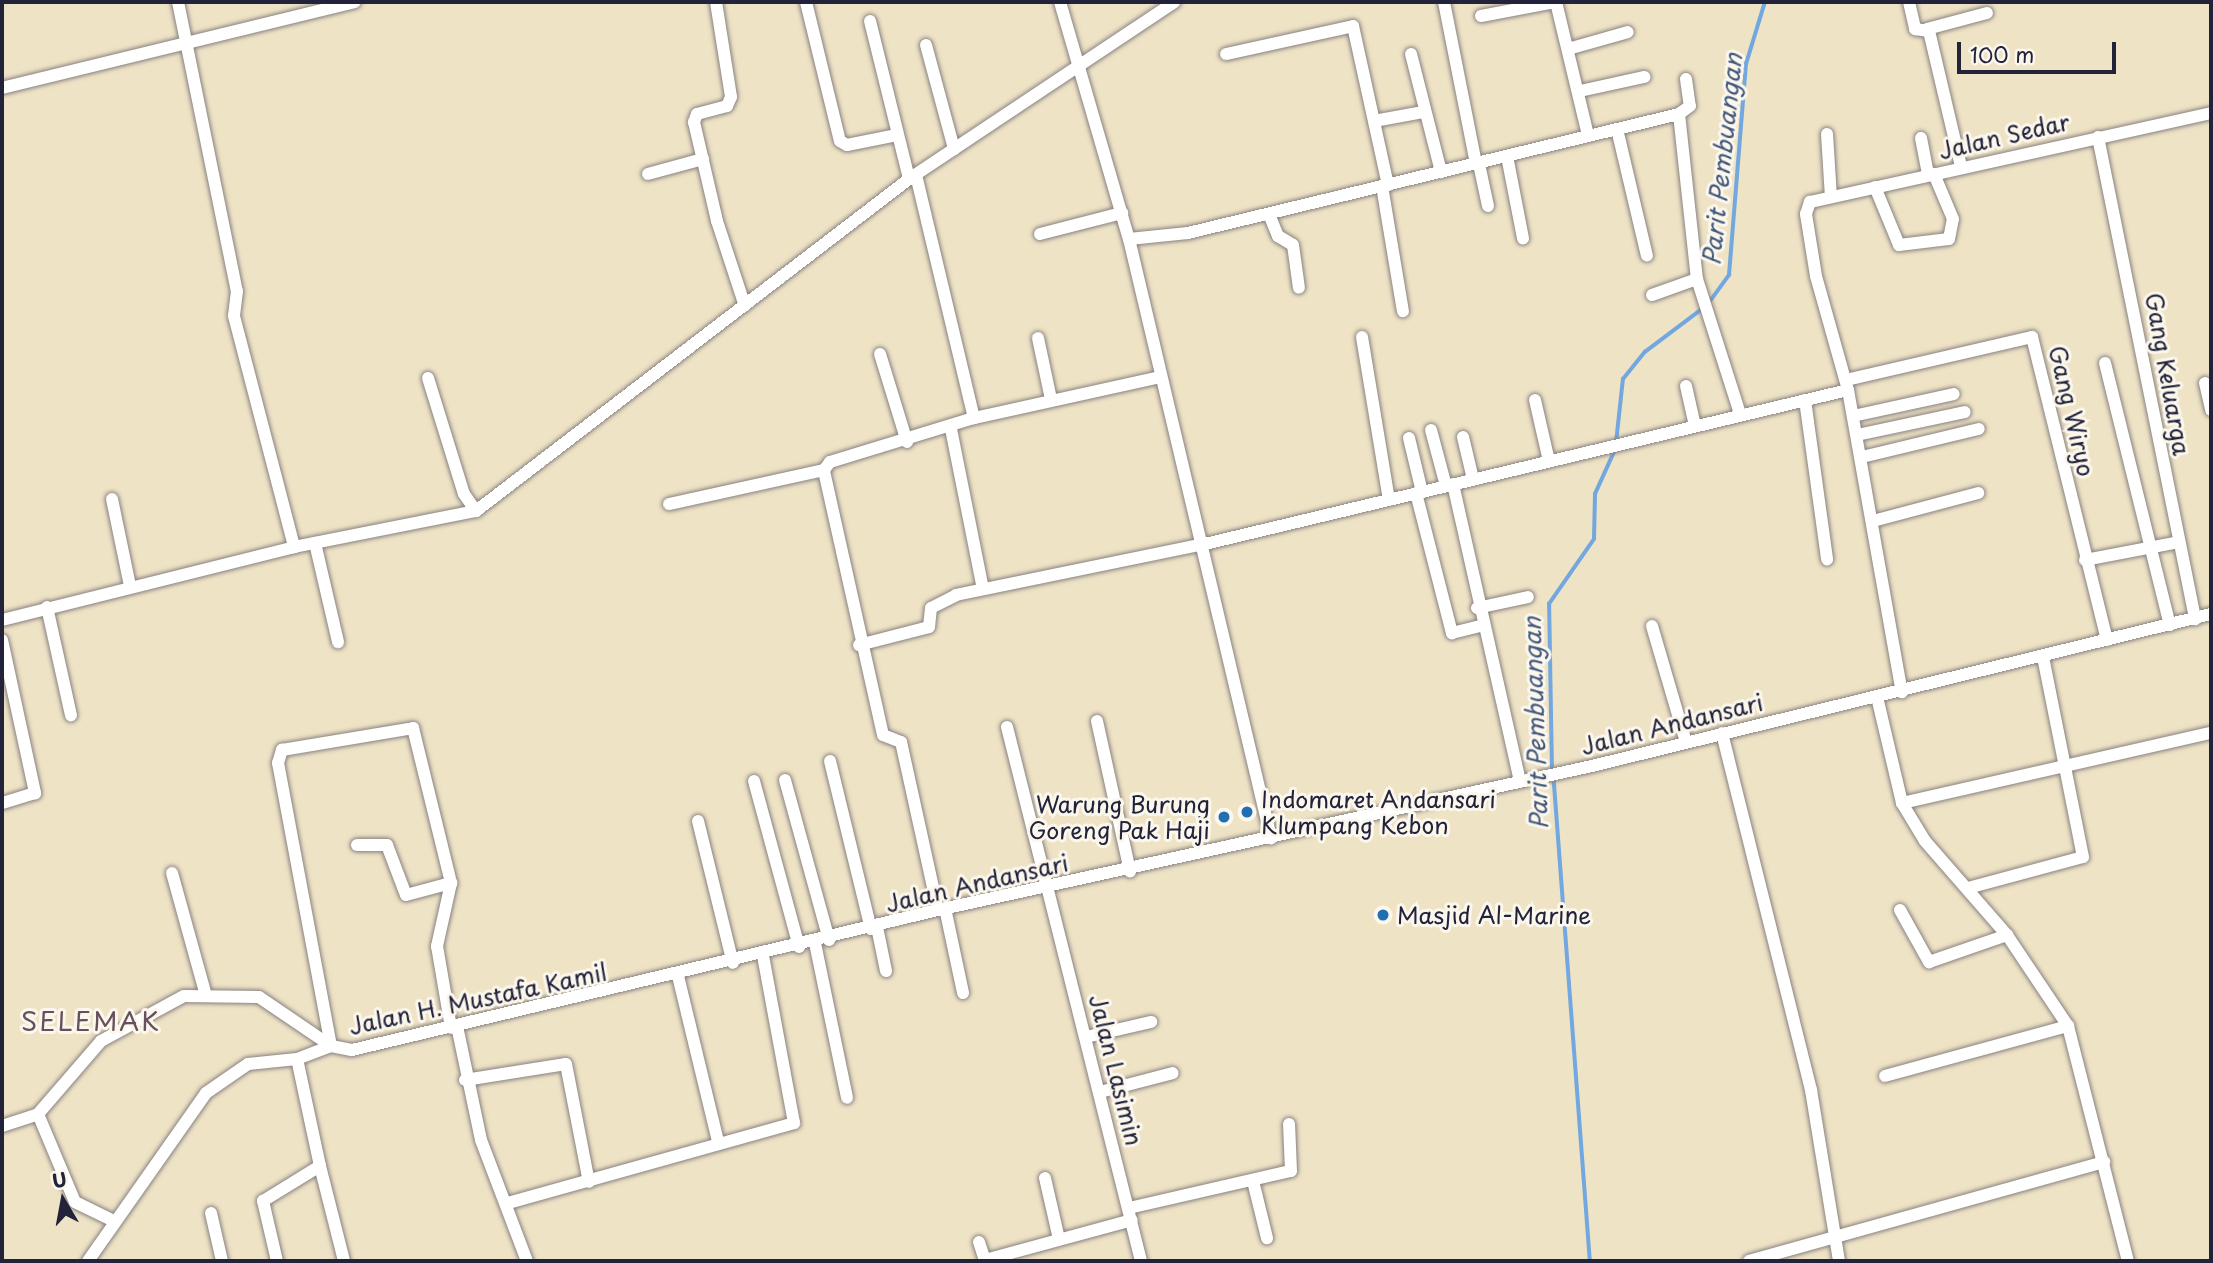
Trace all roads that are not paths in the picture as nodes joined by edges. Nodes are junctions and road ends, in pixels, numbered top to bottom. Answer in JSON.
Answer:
{"nodes":[{"id":1,"x":178,"y":2,"type":"edge"},
{"id":2,"x":355,"y":2,"type":"edge"},
{"id":3,"x":716,"y":2,"type":"edge"},
{"id":4,"x":806,"y":2,"type":"edge"},
{"id":5,"x":1060,"y":2,"type":"edge"},
{"id":6,"x":1174,"y":2,"type":"edge"},
{"id":7,"x":1444,"y":2,"type":"edge"},
{"id":8,"x":1555,"y":2,"type":"edge"},
{"id":9,"x":1909,"y":2,"type":"edge"},
{"id":10,"x":1987,"y":13,"type":"dead end"},
{"id":11,"x":1481,"y":16,"type":"dead end"},
{"id":12,"x":870,"y":21,"type":"dead end"},
{"id":13,"x":1927,"y":29,"type":"junction"},
{"id":14,"x":1628,"y":32,"type":"dead end"},
{"id":15,"x":191,"y":44,"type":"junction"},
{"id":16,"x":926,"y":45,"type":"dead end"},
{"id":17,"x":1568,"y":48,"type":"junction"},
{"id":18,"x":1227,"y":54,"type":"dead end"},
{"id":19,"x":1411,"y":54,"type":"dead end"},
{"id":20,"x":1076,"y":64,"type":"junction"},
{"id":21,"x":1644,"y":78,"type":"dead end"},
{"id":22,"x":1686,"y":79,"type":"dead end"},
{"id":23,"x":2,"y":88,"type":"edge"},
{"id":24,"x":1580,"y":91,"type":"junction"},
{"id":25,"x":1423,"y":112,"type":"junction"},
{"id":26,"x":2211,"y":113,"type":"edge"},
{"id":27,"x":1679,"y":114,"type":"junction"},
{"id":28,"x":1374,"y":121,"type":"junction"},
{"id":29,"x":1617,"y":129,"type":"junction"},
{"id":30,"x":1827,"y":134,"type":"dead end"},
{"id":31,"x":897,"y":135,"type":"junction"},
{"id":32,"x":1588,"y":135,"type":"junction"},
{"id":33,"x":2098,"y":137,"type":"junction"},
{"id":34,"x":1921,"y":138,"type":"dead end"},
{"id":35,"x":954,"y":149,"type":"junction"},
{"id":36,"x":1507,"y":156,"type":"junction"},
{"id":37,"x":703,"y":159,"type":"junction"},
{"id":38,"x":1478,"y":164,"type":"junction"},
{"id":39,"x":1961,"y":166,"type":"junction"},
{"id":40,"x":1441,"y":172,"type":"junction"},
{"id":41,"x":648,"y":174,"type":"dead end"},
{"id":42,"x":1931,"y":174,"type":"junction"},
{"id":43,"x":913,"y":177,"type":"junction"},
{"id":44,"x":1385,"y":186,"type":"junction"},
{"id":45,"x":1875,"y":187,"type":"junction"},
{"id":46,"x":1831,"y":197,"type":"junction"},
{"id":47,"x":1488,"y":206,"type":"dead end"},
{"id":48,"x":1122,"y":213,"type":"junction"},
{"id":49,"x":1269,"y":214,"type":"junction"},
{"id":50,"x":1040,"y":234,"type":"dead end"},
{"id":51,"x":1129,"y":239,"type":"junction"},
{"id":52,"x":1523,"y":239,"type":"dead end"},
{"id":53,"x":1647,"y":257,"type":"dead end"},
{"id":54,"x":1700,"y":285,"type":"junction"},
{"id":55,"x":1299,"y":288,"type":"dead end"},
{"id":56,"x":1652,"y":295,"type":"dead end"},
{"id":57,"x":746,"y":306,"type":"junction"},
{"id":58,"x":1403,"y":311,"type":"dead end"},
{"id":59,"x":1362,"y":337,"type":"dead end"},
{"id":60,"x":1038,"y":338,"type":"dead end"},
{"id":61,"x":880,"y":354,"type":"dead end"},
{"id":62,"x":2105,"y":363,"type":"dead end"},
{"id":63,"x":1160,"y":377,"type":"junction"},
{"id":64,"x":428,"y":378,"type":"dead end"},
{"id":65,"x":2205,"y":383,"type":"dead end"},
{"id":66,"x":1847,"y":385,"type":"junction"},
{"id":67,"x":1686,"y":386,"type":"dead end"},
{"id":68,"x":1954,"y":394,"type":"dead end"},
{"id":69,"x":1051,"y":399,"type":"junction"},
{"id":70,"x":1535,"y":400,"type":"dead end"},
{"id":71,"x":1805,"y":400,"type":"junction"},
{"id":72,"x":2211,"y":410,"type":"edge"},
{"id":73,"x":1965,"y":412,"type":"dead end"},
{"id":74,"x":1740,"y":414,"type":"junction"},
{"id":75,"x":1853,"y":416,"type":"junction"},
{"id":76,"x":974,"y":418,"type":"junction"},
{"id":77,"x":1695,"y":426,"type":"junction"},
{"id":78,"x":951,"y":429,"type":"junction"},
{"id":79,"x":1979,"y":429,"type":"dead end"},
{"id":80,"x":1431,"y":430,"type":"dead end"},
{"id":81,"x":1857,"y":435,"type":"junction"},
{"id":82,"x":1462,"y":437,"type":"dead end"},
{"id":83,"x":1409,"y":438,"type":"dead end"},
{"id":84,"x":907,"y":442,"type":"junction"},
{"id":85,"x":1862,"y":457,"type":"junction"},
{"id":86,"x":1549,"y":461,"type":"junction"},
{"id":87,"x":824,"y":470,"type":"junction"},
{"id":88,"x":1473,"y":480,"type":"junction"},
{"id":89,"x":1450,"y":485,"type":"junction"},
{"id":90,"x":1419,"y":493,"type":"junction"},
{"id":91,"x":1978,"y":493,"type":"dead end"},
{"id":92,"x":112,"y":499,"type":"dead end"},
{"id":93,"x":1390,"y":499,"type":"junction"},
{"id":94,"x":669,"y":504,"type":"dead end"},
{"id":95,"x":476,"y":511,"type":"junction"},
{"id":96,"x":1873,"y":521,"type":"junction"},
{"id":97,"x":2179,"y":542,"type":"junction"},
{"id":98,"x":315,"y":543,"type":"junction"},
{"id":99,"x":1205,"y":544,"type":"junction"},
{"id":100,"x":294,"y":547,"type":"junction"},
{"id":101,"x":2148,"y":548,"type":"junction"},
{"id":102,"x":1827,"y":559,"type":"dead end"},
{"id":103,"x":2085,"y":560,"type":"junction"},
{"id":104,"x":130,"y":586,"type":"junction"},
{"id":105,"x":984,"y":589,"type":"junction"},
{"id":106,"x":1528,"y":597,"type":"dead end"},
{"id":107,"x":47,"y":607,"type":"junction"},
{"id":108,"x":1477,"y":608,"type":"junction"},
{"id":109,"x":2211,"y":614,"type":"edge"},
{"id":110,"x":2195,"y":619,"type":"junction"},
{"id":111,"x":2,"y":620,"type":"edge"},
{"id":112,"x":2170,"y":625,"type":"junction"},
{"id":113,"x":1481,"y":626,"type":"junction"},
{"id":114,"x":1651,"y":626,"type":"dead end"},
{"id":115,"x":2,"y":640,"type":"edge"},
{"id":116,"x":2107,"y":640,"type":"junction"},
{"id":117,"x":338,"y":642,"type":"dead end"},
{"id":118,"x":859,"y":645,"type":"junction"},
{"id":119,"x":2043,"y":656,"type":"junction"},
{"id":120,"x":1902,"y":692,"type":"junction"},
{"id":121,"x":1877,"y":697,"type":"junction"},
{"id":122,"x":71,"y":715,"type":"dead end"},
{"id":123,"x":1097,"y":721,"type":"dead end"},
{"id":124,"x":1007,"y":727,"type":"dead end"},
{"id":125,"x":1722,"y":733,"type":"junction"},
{"id":126,"x":2211,"y":733,"type":"edge"},
{"id":127,"x":1686,"y":742,"type":"junction"},
{"id":128,"x":830,"y":761,"type":"dead end"},
{"id":129,"x":2064,"y":764,"type":"junction"},
{"id":130,"x":785,"y":780,"type":"dead end"},
{"id":131,"x":754,"y":781,"type":"dead end"},
{"id":132,"x":1520,"y":782,"type":"junction"},
{"id":133,"x":2,"y":803,"type":"edge"},
{"id":134,"x":1902,"y":803,"type":"junction"},
{"id":135,"x":698,"y":821,"type":"dead end"},
{"id":136,"x":1271,"y":838,"type":"junction"},
{"id":137,"x":357,"y":845,"type":"dead end"},
{"id":138,"x":1130,"y":871,"type":"junction"},
{"id":139,"x":172,"y":873,"type":"dead end"},
{"id":140,"x":451,"y":883,"type":"junction"},
{"id":141,"x":1050,"y":888,"type":"junction"},
{"id":142,"x":1968,"y":888,"type":"junction"},
{"id":143,"x":941,"y":909,"type":"junction"},
{"id":144,"x":1900,"y":910,"type":"dead end"},
{"id":145,"x":874,"y":928,"type":"junction"},
{"id":146,"x":2007,"y":935,"type":"junction"},
{"id":147,"x":829,"y":940,"type":"junction"},
{"id":148,"x":815,"y":943,"type":"junction"},
{"id":149,"x":799,"y":947,"type":"junction"},
{"id":150,"x":763,"y":955,"type":"junction"},
{"id":151,"x":733,"y":963,"type":"junction"},
{"id":152,"x":886,"y":971,"type":"dead end"},
{"id":153,"x":678,"y":976,"type":"junction"},
{"id":154,"x":205,"y":992,"type":"junction"},
{"id":155,"x":963,"y":993,"type":"dead end"},
{"id":156,"x":1151,"y":1022,"type":"dead end"},
{"id":157,"x":2068,"y":1026,"type":"junction"},
{"id":158,"x":454,"y":1027,"type":"junction"},
{"id":159,"x":1086,"y":1037,"type":"junction"},
{"id":160,"x":331,"y":1046,"type":"junction"},
{"id":161,"x":297,"y":1059,"type":"junction"},
{"id":162,"x":1174,"y":1073,"type":"dead end"},
{"id":163,"x":1885,"y":1076,"type":"dead end"},
{"id":164,"x":465,"y":1080,"type":"junction"},
{"id":165,"x":1100,"y":1092,"type":"junction"},
{"id":166,"x":847,"y":1098,"type":"dead end"},
{"id":167,"x":38,"y":1114,"type":"junction"},
{"id":168,"x":1289,"y":1124,"type":"dead end"},
{"id":169,"x":2,"y":1126,"type":"edge"},
{"id":170,"x":718,"y":1141,"type":"junction"},
{"id":171,"x":2104,"y":1162,"type":"junction"},
{"id":172,"x":320,"y":1167,"type":"junction"},
{"id":173,"x":1045,"y":1178,"type":"dead end"},
{"id":174,"x":1253,"y":1181,"type":"junction"},
{"id":175,"x":589,"y":1182,"type":"junction"},
{"id":176,"x":508,"y":1203,"type":"junction"},
{"id":177,"x":211,"y":1213,"type":"dead end"},
{"id":178,"x":1130,"y":1214,"type":"junction"},
{"id":179,"x":114,"y":1221,"type":"junction"},
{"id":180,"x":1267,"y":1238,"type":"dead end"},
{"id":181,"x":1059,"y":1239,"type":"junction"},
{"id":182,"x":1835,"y":1241,"type":"junction"},
{"id":183,"x":979,"y":1242,"type":"dead end"},
{"id":184,"x":88,"y":1261,"type":"edge"},
{"id":185,"x":222,"y":1261,"type":"edge"},
{"id":186,"x":277,"y":1261,"type":"edge"},
{"id":187,"x":344,"y":1261,"type":"edge"},
{"id":188,"x":527,"y":1261,"type":"edge"},
{"id":189,"x":1141,"y":1261,"type":"edge"},
{"id":190,"x":1749,"y":1261,"type":"edge"},
{"id":191,"x":1839,"y":1261,"type":"edge"},
{"id":192,"x":2128,"y":1261,"type":"edge"}],
"edges":[{"from":1,"to":15,"type":"street"},
{"from":2,"to":15,"type":"street"},
{"from":3,"to":37,"type":"street"},
{"from":4,"to":31,"type":"street"},
{"from":5,"to":20,"type":"street"},
{"from":6,"to":20,"type":"street"},
{"from":7,"to":38,"type":"street"},
{"from":8,"to":11,"type":"street"},
{"from":8,"to":17,"type":"street"},
{"from":9,"to":13,"type":"street"},
{"from":10,"to":13,"type":"street"},
{"from":12,"to":31,"type":"street"},
{"from":13,"to":39,"type":"street"},
{"from":14,"to":17,"type":"street"},
{"from":15,"to":23,"type":"street"},
{"from":15,"to":100,"type":"street"},
{"from":16,"to":35,"type":"street"},
{"from":17,"to":24,"type":"street"},
{"from":18,"to":28,"type":"street"},
{"from":19,"to":25,"type":"street"},
{"from":20,"to":35,"type":"street"},
{"from":20,"to":48,"type":"street"},
{"from":21,"to":24,"type":"street"},
{"from":22,"to":27,"type":"street"},
{"from":24,"to":32,"type":"street"},
{"from":25,"to":28,"type":"street"},
{"from":25,"to":40,"type":"street"},
{"from":26,"to":33,"type":"street","name":"Jalan Sedar"},
{"from":27,"to":29,"type":"street"},
{"from":27,"to":54,"type":"street"},
{"from":28,"to":44,"type":"street"},
{"from":29,"to":32,"type":"street"},
{"from":29,"to":53,"type":"street"},
{"from":30,"to":46,"type":"street"},
{"from":31,"to":43,"type":"street"},
{"from":32,"to":36,"type":"street"},
{"from":33,"to":39,"type":"street","name":"Jalan Sedar"},
{"from":33,"to":97,"type":"street","name":"Gang Keluarga"},
{"from":34,"to":42,"type":"street"},
{"from":35,"to":43,"type":"street"},
{"from":36,"to":38,"type":"street"},
{"from":36,"to":52,"type":"street"},
{"from":37,"to":41,"type":"street"},
{"from":37,"to":57,"type":"street"},
{"from":38,"to":40,"type":"street"},
{"from":38,"to":47,"type":"street"},
{"from":39,"to":42,"type":"street","name":"Jalan Sedar"},
{"from":40,"to":44,"type":"street"},
{"from":42,"to":45,"type":"street","name":"Jalan Sedar"},
{"from":42,"to":45,"type":"street"},
{"from":43,"to":57,"type":"street"},
{"from":43,"to":76,"type":"street"},
{"from":44,"to":49,"type":"street"},
{"from":44,"to":58,"type":"street"},
{"from":45,"to":46,"type":"street","name":"Jalan Sedar"},
{"from":46,"to":66,"type":"street","name":"Jalan Sedar"},
{"from":48,"to":50,"type":"street"},
{"from":48,"to":51,"type":"street"},
{"from":49,"to":51,"type":"street"},
{"from":49,"to":55,"type":"street"},
{"from":51,"to":63,"type":"street"},
{"from":54,"to":56,"type":"street"},
{"from":54,"to":74,"type":"street"},
{"from":57,"to":95,"type":"street"},
{"from":59,"to":93,"type":"street"},
{"from":60,"to":69,"type":"street"},
{"from":61,"to":84,"type":"street"},
{"from":62,"to":101,"type":"street"},
{"from":63,"to":69,"type":"street"},
{"from":63,"to":99,"type":"street"},
{"from":64,"to":95,"type":"street"},
{"from":65,"to":72,"type":"street"},
{"from":66,"to":71,"type":"street"},
{"from":66,"to":75,"type":"street"},
{"from":66,"to":103,"type":"street","name":"Gang Wiryo"},
{"from":67,"to":77,"type":"street"},
{"from":68,"to":75,"type":"street"},
{"from":69,"to":76,"type":"street"},
{"from":70,"to":86,"type":"street"},
{"from":71,"to":74,"type":"street"},
{"from":71,"to":102,"type":"street"},
{"from":73,"to":81,"type":"street"},
{"from":74,"to":77,"type":"street"},
{"from":75,"to":81,"type":"street"},
{"from":76,"to":78,"type":"street"},
{"from":77,"to":86,"type":"street"},
{"from":78,"to":84,"type":"street"},
{"from":78,"to":105,"type":"street"},
{"from":79,"to":85,"type":"street"},
{"from":80,"to":89,"type":"street"},
{"from":81,"to":85,"type":"street"},
{"from":82,"to":88,"type":"street"},
{"from":83,"to":90,"type":"street"},
{"from":84,"to":87,"type":"street"},
{"from":85,"to":96,"type":"street"},
{"from":86,"to":88,"type":"street"},
{"from":87,"to":94,"type":"street"},
{"from":87,"to":118,"type":"street"},
{"from":88,"to":89,"type":"street"},
{"from":89,"to":90,"type":"street"},
{"from":89,"to":108,"type":"street"},
{"from":90,"to":93,"type":"street"},
{"from":90,"to":113,"type":"street"},
{"from":91,"to":96,"type":"street"},
{"from":92,"to":104,"type":"street"},
{"from":93,"to":99,"type":"street"},
{"from":95,"to":98,"type":"street"},
{"from":96,"to":120,"type":"street"},
{"from":97,"to":101,"type":"street"},
{"from":97,"to":110,"type":"street","name":"Gang Keluarga"},
{"from":98,"to":100,"type":"street"},
{"from":98,"to":117,"type":"street"},
{"from":99,"to":105,"type":"street"},
{"from":99,"to":136,"type":"street"},
{"from":100,"to":104,"type":"street"},
{"from":101,"to":103,"type":"street"},
{"from":101,"to":112,"type":"street"},
{"from":103,"to":116,"type":"street","name":"Gang Wiryo"},
{"from":104,"to":107,"type":"street"},
{"from":105,"to":118,"type":"street"},
{"from":106,"to":108,"type":"street"},
{"from":107,"to":111,"type":"street"},
{"from":107,"to":122,"type":"street"},
{"from":108,"to":113,"type":"street"},
{"from":109,"to":110,"type":"street","name":"Jalan Andansari"},
{"from":110,"to":112,"type":"street","name":"Jalan Andansari"},
{"from":112,"to":116,"type":"street","name":"Jalan Andansari"},
{"from":113,"to":132,"type":"street"},
{"from":114,"to":127,"type":"street"},
{"from":115,"to":133,"type":"street"},
{"from":116,"to":119,"type":"street","name":"Jalan Andansari"},
{"from":118,"to":143,"type":"street"},
{"from":119,"to":120,"type":"street","name":"Jalan Andansari"},
{"from":119,"to":129,"type":"street"},
{"from":120,"to":121,"type":"street","name":"Jalan Andansari"},
{"from":121,"to":125,"type":"street","name":"Jalan Andansari"},
{"from":121,"to":134,"type":"street"},
{"from":123,"to":138,"type":"street"},
{"from":124,"to":141,"type":"street","name":"Jalan Lasimin"},
{"from":125,"to":127,"type":"street","name":"Jalan Andansari"},
{"from":125,"to":182,"type":"street"},
{"from":126,"to":129,"type":"street"},
{"from":127,"to":132,"type":"street","name":"Jalan Andansari"},
{"from":128,"to":145,"type":"street"},
{"from":129,"to":134,"type":"street"},
{"from":129,"to":142,"type":"street"},
{"from":130,"to":147,"type":"street"},
{"from":131,"to":149,"type":"street"},
{"from":132,"to":136,"type":"street","name":"Jalan Andansari"},
{"from":134,"to":142,"type":"street"},
{"from":135,"to":151,"type":"street"},
{"from":136,"to":138,"type":"street","name":"Jalan Andansari"},
{"from":137,"to":140,"type":"street"},
{"from":138,"to":141,"type":"street","name":"Jalan Andansari"},
{"from":139,"to":154,"type":"street"},
{"from":140,"to":158,"type":"street"},
{"from":140,"to":160,"type":"street"},
{"from":141,"to":143,"type":"street","name":"Jalan Andansari"},
{"from":141,"to":159,"type":"street","name":"Jalan Lasimin"},
{"from":142,"to":146,"type":"street"},
{"from":143,"to":145,"type":"street","name":"Jalan Andansari"},
{"from":143,"to":155,"type":"street"},
{"from":144,"to":146,"type":"street"},
{"from":145,"to":147,"type":"street","name":"Jalan Andansari"},
{"from":145,"to":152,"type":"street"},
{"from":146,"to":157,"type":"street"},
{"from":147,"to":148,"type":"street","name":"Jalan Andansari"},
{"from":148,"to":149,"type":"street","name":"Jalan Andansari"},
{"from":148,"to":166,"type":"street"},
{"from":149,"to":150,"type":"street","name":"Jalan Andansari"},
{"from":150,"to":151,"type":"street","name":"Jalan Andansari"},
{"from":150,"to":170,"type":"street"},
{"from":151,"to":153,"type":"street","name":"Jalan H. Mustafa Kamil"},
{"from":153,"to":158,"type":"street","name":"Jalan H. Mustafa Kamil"},
{"from":153,"to":170,"type":"street"},
{"from":154,"to":160,"type":"street","name":"Jalan H. Mustafa Kamil"},
{"from":154,"to":167,"type":"street","name":"Jalan H. Mustafa Kamil"},
{"from":156,"to":159,"type":"street"},
{"from":157,"to":163,"type":"street"},
{"from":157,"to":171,"type":"street"},
{"from":158,"to":160,"type":"street","name":"Jalan H. Mustafa Kamil"},
{"from":158,"to":164,"type":"street"},
{"from":159,"to":165,"type":"street","name":"Jalan Lasimin"},
{"from":160,"to":161,"type":"street"},
{"from":161,"to":172,"type":"street"},
{"from":161,"to":179,"type":"street"},
{"from":162,"to":165,"type":"street"},
{"from":164,"to":175,"type":"street"},
{"from":164,"to":176,"type":"street"},
{"from":165,"to":178,"type":"street","name":"Jalan Lasimin"},
{"from":167,"to":169,"type":"street"},
{"from":167,"to":179,"type":"street"},
{"from":168,"to":174,"type":"street"},
{"from":170,"to":175,"type":"street"},
{"from":171,"to":182,"type":"street"},
{"from":171,"to":192,"type":"street"},
{"from":172,"to":186,"type":"street"},
{"from":172,"to":187,"type":"street"},
{"from":173,"to":181,"type":"street"},
{"from":174,"to":178,"type":"street"},
{"from":174,"to":180,"type":"street"},
{"from":175,"to":176,"type":"street"},
{"from":176,"to":188,"type":"street"},
{"from":177,"to":185,"type":"street"},
{"from":178,"to":181,"type":"street"},
{"from":178,"to":189,"type":"street","name":"Jalan Lasimin"},
{"from":179,"to":184,"type":"street"},
{"from":181,"to":183,"type":"street"},
{"from":182,"to":190,"type":"street"},
{"from":182,"to":191,"type":"street"}]}
